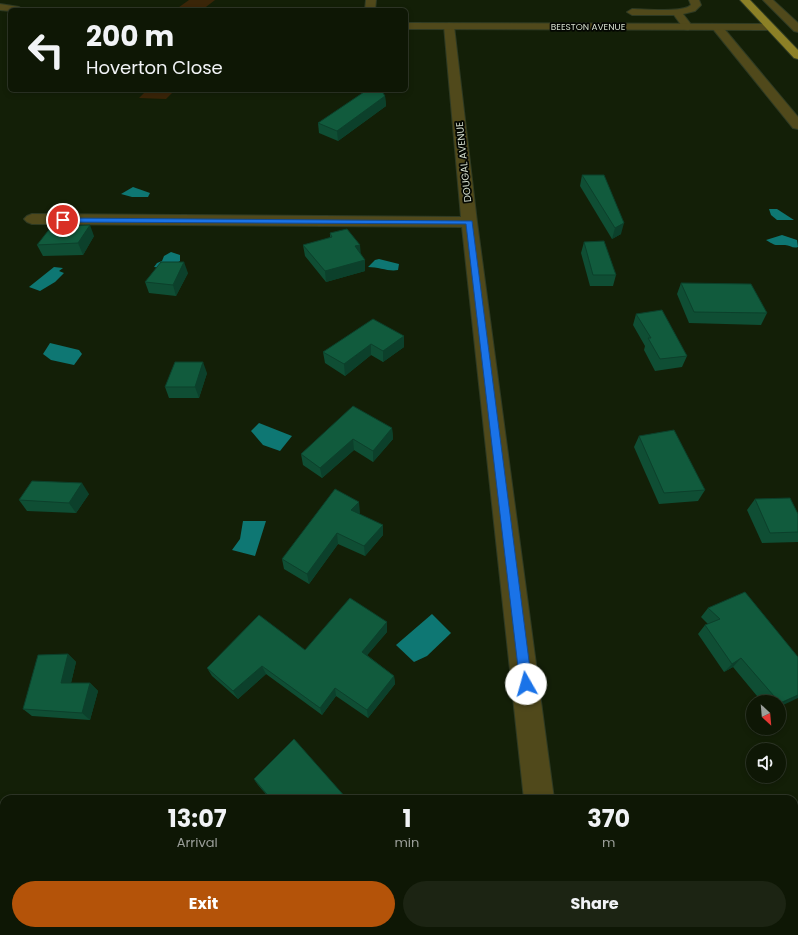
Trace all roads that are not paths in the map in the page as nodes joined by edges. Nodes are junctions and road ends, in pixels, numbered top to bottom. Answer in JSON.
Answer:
{"nodes":[{"id":1,"x":694,"y":0,"type":"edge"},
{"id":2,"x":745,"y":0,"type":"edge"},
{"id":3,"x":768,"y":0,"type":"edge"},
{"id":4,"x":632,"y":12,"type":"dead end"},
{"id":5,"x":677,"y":12,"type":"junction"},
{"id":6,"x":408,"y":26,"type":"edge"},
{"id":7,"x":448,"y":26,"type":"junction"},
{"id":8,"x":688,"y":27,"type":"junction"},
{"id":9,"x":717,"y":27,"type":"junction"},
{"id":10,"x":769,"y":27,"type":"junction"},
{"id":11,"x":798,"y":29,"type":"edge"},
{"id":12,"x":798,"y":56,"type":"edge"},
{"id":13,"x":798,"y":125,"type":"edge"},
{"id":14,"x":32,"y":219,"type":"dead end"},
{"id":15,"x":469,"y":222,"type":"junction"},
{"id":16,"x":539,"y":795,"type":"edge"}],
"edges":[{"from":1,"to":5,"type":"street"},
{"from":2,"to":10,"type":"highway"},
{"from":3,"to":11,"type":"street"},
{"from":4,"to":5,"type":"street"},
{"from":5,"to":8,"type":"street"},
{"from":6,"to":7,"type":"street","name":"BEESTON AVENUE"},
{"from":7,"to":8,"type":"street","name":"BEESTON AVENUE"},
{"from":7,"to":15,"type":"street","name":"DOUGAL AVENUE"},
{"from":8,"to":9,"type":"street","name":"BEESTON AVENUE"},
{"from":9,"to":10,"type":"street","name":"BEESTON AVENUE"},
{"from":9,"to":13,"type":"street"},
{"from":10,"to":12,"type":"highway"},
{"from":14,"to":15,"type":"street"},
{"from":15,"to":16,"type":"street","name":"DOUGAL AVENUE"}]}
